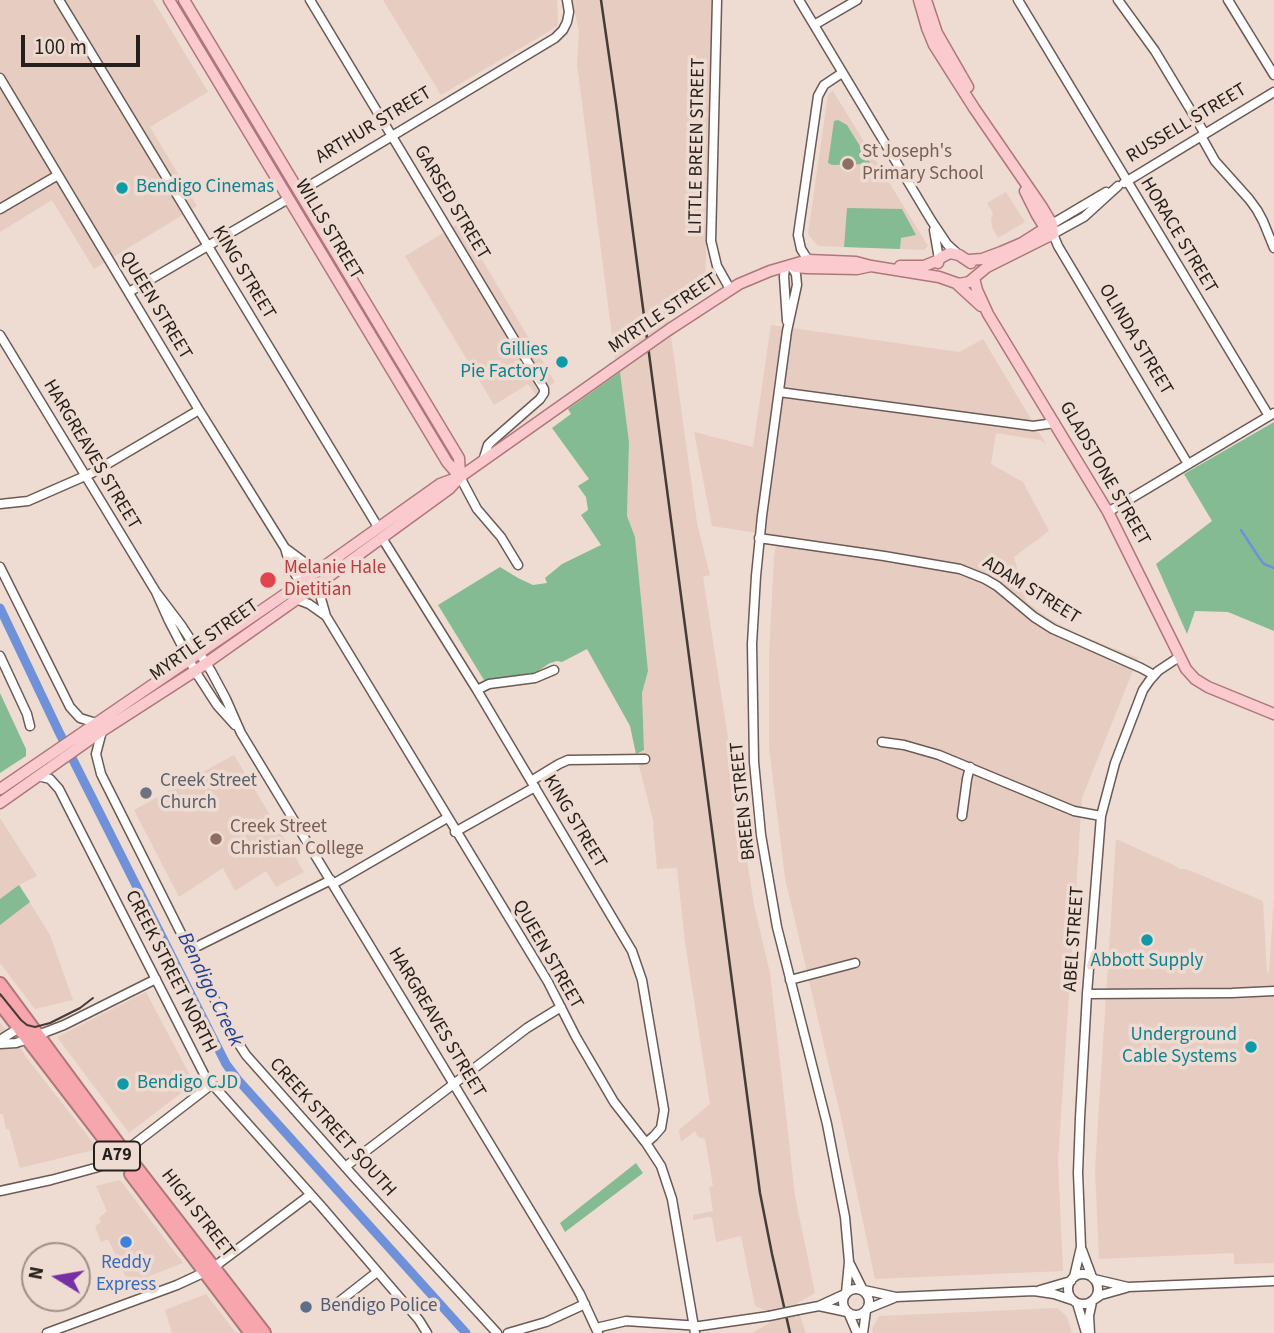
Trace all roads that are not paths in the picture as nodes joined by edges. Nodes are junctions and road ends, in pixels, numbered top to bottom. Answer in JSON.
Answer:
{"nodes":[{"id":1,"x":59,"y":0,"type":"edge"},
{"id":2,"x":169,"y":0,"type":"edge"},
{"id":3,"x":184,"y":0,"type":"edge"},
{"id":4,"x":310,"y":0,"type":"edge"},
{"id":5,"x":567,"y":0,"type":"edge"},
{"id":6,"x":718,"y":0,"type":"edge"},
{"id":7,"x":799,"y":0,"type":"edge"},
{"id":8,"x":857,"y":0,"type":"edge"},
{"id":9,"x":919,"y":0,"type":"edge"},
{"id":10,"x":926,"y":0,"type":"edge"},
{"id":11,"x":1018,"y":0,"type":"edge"},
{"id":12,"x":1118,"y":0,"type":"edge"},
{"id":13,"x":1228,"y":0,"type":"edge"},
{"id":14,"x":814,"y":25,"type":"junction"},
{"id":15,"x":842,"y":73,"type":"junction"},
{"id":16,"x":1274,"y":75,"type":"edge"},
{"id":17,"x":0,"y":78,"type":"edge"},
{"id":18,"x":1274,"y":92,"type":"edge"},
{"id":19,"x":1203,"y":135,"type":"junction"},
{"id":20,"x":392,"y":136,"type":"junction"},
{"id":21,"x":998,"y":142,"type":"junction"},
{"id":22,"x":58,"y":175,"type":"junction"},
{"id":23,"x":1127,"y":181,"type":"junction"},
{"id":24,"x":299,"y":192,"type":"junction"},
{"id":25,"x":288,"y":199,"type":"junction"},
{"id":26,"x":0,"y":209,"type":"edge"},
{"id":27,"x":931,"y":220,"type":"junction"},
{"id":28,"x":1050,"y":229,"type":"junction"},
{"id":29,"x":208,"y":246,"type":"junction"},
{"id":30,"x":1274,"y":248,"type":"edge"},
{"id":31,"x":959,"y":255,"type":"junction"},
{"id":32,"x":808,"y":260,"type":"junction"},
{"id":33,"x":939,"y":260,"type":"junction"},
{"id":34,"x":969,"y":260,"type":"junction"},
{"id":35,"x":788,"y":266,"type":"junction"},
{"id":36,"x":871,"y":266,"type":"junction"},
{"id":37,"x":974,"y":277,"type":"junction"},
{"id":38,"x":944,"y":279,"type":"junction"},
{"id":39,"x":957,"y":284,"type":"junction"},
{"id":40,"x":730,"y":289,"type":"junction"},
{"id":41,"x":129,"y":292,"type":"junction"},
{"id":42,"x":988,"y":314,"type":"junction"},
{"id":43,"x":0,"y":335,"type":"edge"},
{"id":44,"x":779,"y":392,"type":"junction"},
{"id":45,"x":199,"y":410,"type":"junction"},
{"id":46,"x":1271,"y":414,"type":"edge"},
{"id":47,"x":1055,"y":423,"type":"junction"},
{"id":48,"x":483,"y":461,"type":"junction"},
{"id":49,"x":1188,"y":464,"type":"junction"},
{"id":50,"x":86,"y":475,"type":"junction"},
{"id":51,"x":460,"y":477,"type":"junction"},
{"id":52,"x":0,"y":504,"type":"edge"},
{"id":53,"x":1108,"y":512,"type":"junction"},
{"id":54,"x":378,"y":527,"type":"junction"},
{"id":55,"x":382,"y":538,"type":"junction"},
{"id":56,"x":759,"y":538,"type":"junction"},
{"id":57,"x":285,"y":548,"type":"junction"},
{"id":58,"x":518,"y":565,"type":"dead end"},
{"id":59,"x":0,"y":566,"type":"edge"},
{"id":60,"x":309,"y":576,"type":"junction"},
{"id":61,"x":311,"y":589,"type":"junction"},
{"id":62,"x":156,"y":592,"type":"junction"},
{"id":63,"x":296,"y":599,"type":"junction"},
{"id":64,"x":326,"y":616,"type":"junction"},
{"id":65,"x":199,"y":652,"type":"junction"},
{"id":66,"x":0,"y":656,"type":"edge"},
{"id":67,"x":1179,"y":657,"type":"junction"},
{"id":68,"x":188,"y":659,"type":"junction"},
{"id":69,"x":206,"y":663,"type":"junction"},
{"id":70,"x":554,"y":670,"type":"dead end"},
{"id":71,"x":195,"y":671,"type":"junction"},
{"id":72,"x":1154,"y":675,"type":"junction"},
{"id":73,"x":477,"y":690,"type":"junction"},
{"id":74,"x":1274,"y":714,"type":"edge"},
{"id":75,"x":30,"y":726,"type":"dead end"},
{"id":76,"x":99,"y":727,"type":"junction"},
{"id":77,"x":241,"y":733,"type":"junction"},
{"id":78,"x":881,"y":742,"type":"dead end"},
{"id":79,"x":55,"y":757,"type":"junction"},
{"id":80,"x":645,"y":759,"type":"dead end"},
{"id":81,"x":970,"y":767,"type":"junction"},
{"id":82,"x":38,"y":776,"type":"junction"},
{"id":83,"x":533,"y":784,"type":"junction"},
{"id":84,"x":0,"y":789,"type":"edge"},
{"id":85,"x":0,"y":803,"type":"edge"},
{"id":86,"x":962,"y":816,"type":"dead end"},
{"id":87,"x":1101,"y":816,"type":"junction"},
{"id":88,"x":447,"y":818,"type":"junction"},
{"id":89,"x":455,"y":831,"type":"junction"},
{"id":90,"x":332,"y":882,"type":"junction"},
{"id":91,"x":190,"y":950,"type":"junction"},
{"id":92,"x":855,"y":963,"type":"dead end"},
{"id":93,"x":156,"y":979,"type":"junction"},
{"id":94,"x":790,"y":980,"type":"junction"},
{"id":95,"x":0,"y":984,"type":"edge"},
{"id":96,"x":1274,"y":991,"type":"edge"},
{"id":97,"x":1087,"y":994,"type":"junction"},
{"id":98,"x":0,"y":1003,"type":"edge"},
{"id":99,"x":561,"y":1007,"type":"junction"},
{"id":100,"x":24,"y":1025,"type":"junction"},
{"id":101,"x":33,"y":1037,"type":"junction"},
{"id":102,"x":0,"y":1042,"type":"edge"},
{"id":103,"x":211,"y":1085,"type":"junction"},
{"id":104,"x":454,"y":1085,"type":"junction"},
{"id":105,"x":646,"y":1143,"type":"junction"},
{"id":106,"x":121,"y":1154,"type":"junction"},
{"id":107,"x":345,"y":1167,"type":"junction"},
{"id":108,"x":0,"y":1191,"type":"edge"},
{"id":109,"x":310,"y":1195,"type":"junction"},
{"id":110,"x":1081,"y":1247,"type":"junction"},
{"id":111,"x":849,"y":1262,"type":"junction"},
{"id":112,"x":210,"y":1270,"type":"junction"},
{"id":113,"x":377,"y":1272,"type":"junction"},
{"id":114,"x":1093,"y":1278,"type":"junction"},
{"id":115,"x":1072,"y":1279,"type":"junction"},
{"id":116,"x":1274,"y":1280,"type":"edge"},
{"id":117,"x":1129,"y":1287,"type":"junction"},
{"id":118,"x":863,"y":1290,"type":"junction"},
{"id":119,"x":1034,"y":1291,"type":"junction"},
{"id":120,"x":846,"y":1293,"type":"junction"},
{"id":121,"x":896,"y":1297,"type":"junction"},
{"id":122,"x":1093,"y":1301,"type":"junction"},
{"id":123,"x":1074,"y":1302,"type":"junction"},
{"id":124,"x":585,"y":1304,"type":"junction"},
{"id":125,"x":335,"y":1305,"type":"dead end"},
{"id":126,"x":819,"y":1306,"type":"junction"},
{"id":127,"x":867,"y":1310,"type":"junction"},
{"id":128,"x":847,"y":1312,"type":"junction"},
{"id":129,"x":694,"y":1329,"type":"edge"},
{"id":130,"x":597,"y":1330,"type":"edge"},
{"id":131,"x":47,"y":1333,"type":"edge"},
{"id":132,"x":251,"y":1333,"type":"edge"},
{"id":133,"x":264,"y":1333,"type":"edge"},
{"id":134,"x":427,"y":1333,"type":"edge"},
{"id":135,"x":497,"y":1333,"type":"edge"},
{"id":136,"x":508,"y":1333,"type":"edge"},
{"id":137,"x":857,"y":1333,"type":"edge"},
{"id":138,"x":863,"y":1333,"type":"edge"},
{"id":139,"x":1088,"y":1333,"type":"edge"}],
"edges":[{"from":1,"to":29,"type":"street","name":"KING STREET"},
{"from":2,"to":25,"type":"main road","name":"WILLS STREET"},
{"from":3,"to":24,"type":"main road","name":"WILLS STREET"},
{"from":4,"to":20,"type":"street","name":"GARSED STREET"},
{"from":5,"to":20,"type":"street","name":"ARTHUR STREET"},
{"from":6,"to":40,"type":"street","name":"LITTLE BREEN STREET"},
{"from":7,"to":14,"type":"street"},
{"from":8,"to":14,"type":"street"},
{"from":9,"to":21,"type":"main road","name":"OLINDA STREET"},
{"from":10,"to":21,"type":"main road","name":"OLINDA STREET"},
{"from":11,"to":23,"type":"street","name":"HORACE STREET"},
{"from":12,"to":19,"type":"street"},
{"from":13,"to":16,"type":"street"},
{"from":14,"to":15,"type":"street"},
{"from":15,"to":27,"type":"street"},
{"from":15,"to":32,"type":"street"},
{"from":17,"to":22,"type":"street","name":"QUEEN STREET"},
{"from":18,"to":19,"type":"street","name":"RUSSELL STREET"},
{"from":19,"to":23,"type":"street","name":"RUSSELL STREET"},
{"from":19,"to":30,"type":"street"},
{"from":20,"to":24,"type":"street","name":"ARTHUR STREET"},
{"from":20,"to":48,"type":"street","name":"GARSED STREET"},
{"from":21,"to":28,"type":"main road","name":"OLINDA STREET"},
{"from":22,"to":26,"type":"street"},
{"from":22,"to":41,"type":"street","name":"QUEEN STREET"},
{"from":23,"to":28,"type":"street","name":"RUSSELL STREET"},
{"from":23,"to":46,"type":"street","name":"HORACE STREET"},
{"from":24,"to":25,"type":"main road","name":"ARTHUR STREET"},
{"from":24,"to":51,"type":"main road","name":"WILLS STREET"},
{"from":25,"to":29,"type":"street","name":"ARTHUR STREET"},
{"from":25,"to":51,"type":"main road","name":"WILLS STREET"},
{"from":27,"to":31,"type":"street"},
{"from":27,"to":33,"type":"street"},
{"from":28,"to":34,"type":"main road","name":"RUSSELL STREET"},
{"from":28,"to":37,"type":"main road","name":"RUSSELL STREET"},
{"from":28,"to":49,"type":"street","name":"OLINDA STREET"},
{"from":29,"to":41,"type":"street","name":"ARTHUR STREET"},
{"from":29,"to":54,"type":"street","name":"KING STREET"},
{"from":31,"to":33,"type":"main road"},
{"from":31,"to":34,"type":"main road"},
{"from":32,"to":35,"type":"main road","name":"MYRTLE STREET"},
{"from":32,"to":36,"type":"main road","name":"MYRTLE STREET"},
{"from":33,"to":36,"type":"main road","name":"MYRTLE STREET"},
{"from":33,"to":38,"type":"main road"},
{"from":34,"to":37,"type":"main road"},
{"from":35,"to":36,"type":"main road","name":"MYRTLE STREET"},
{"from":35,"to":40,"type":"main road","name":"MYRTLE STREET"},
{"from":35,"to":44,"type":"street","name":"BREEN STREET"},
{"from":36,"to":38,"type":"main road","name":"MYRTLE STREET"},
{"from":37,"to":39,"type":"main road"},
{"from":37,"to":42,"type":"main road","name":"GLADSTONE STREET"},
{"from":38,"to":39,"type":"main road"},
{"from":39,"to":42,"type":"main road","name":"GLADSTONE STREET"},
{"from":40,"to":48,"type":"main road","name":"MYRTLE STREET","bridge":true},
{"from":41,"to":45,"type":"street","name":"QUEEN STREET"},
{"from":42,"to":47,"type":"main road","name":"GLADSTONE STREET"},
{"from":43,"to":50,"type":"street","name":"HARGREAVES STREET"},
{"from":44,"to":47,"type":"street"},
{"from":44,"to":56,"type":"street","name":"BREEN STREET"},
{"from":45,"to":50,"type":"street"},
{"from":45,"to":57,"type":"street","name":"QUEEN STREET"},
{"from":46,"to":49,"type":"street"},
{"from":47,"to":53,"type":"main road","name":"GLADSTONE STREET"},
{"from":48,"to":51,"type":"main road","name":"MYRTLE STREET"},
{"from":49,"to":53,"type":"street"},
{"from":50,"to":52,"type":"street"},
{"from":50,"to":62,"type":"street","name":"HARGREAVES STREET"},
{"from":51,"to":54,"type":"main road","name":"MYRTLE STREET"},
{"from":51,"to":55,"type":"main road","name":"MYRTLE STREET"},
{"from":51,"to":58,"type":"street","name":"WILLS STREET"},
{"from":53,"to":67,"type":"main road","name":"GLADSTONE STREET"},
{"from":54,"to":60,"type":"main road","name":"MYRTLE STREET"},
{"from":55,"to":61,"type":"main road","name":"MYRTLE STREET"},
{"from":55,"to":73,"type":"street","name":"KING STREET"},
{"from":56,"to":72,"type":"street","name":"ADAM STREET"},
{"from":56,"to":94,"type":"street","name":"BREEN STREET"},
{"from":57,"to":60,"type":"street","name":"QUEEN STREET"},
{"from":57,"to":60,"type":"street","name":"QUEEN STREET"},
{"from":59,"to":76,"type":"street"},
{"from":60,"to":61,"type":"street","name":"QUEEN STREET"},
{"from":60,"to":65,"type":"main road","name":"MYRTLE STREET"},
{"from":61,"to":63,"type":"main road","name":"MYRTLE STREET"},
{"from":61,"to":64,"type":"street","name":"QUEEN STREET"},
{"from":62,"to":65,"type":"street","name":"HARGREAVES STREET"},
{"from":62,"to":68,"type":"street","name":"HARGREAVES STREET"},
{"from":63,"to":64,"type":"street","name":"QUEEN STREET"},
{"from":63,"to":69,"type":"main road","name":"MYRTLE STREET"},
{"from":64,"to":88,"type":"street","name":"QUEEN STREET"},
{"from":65,"to":68,"type":"main road","name":"MYRTLE STREET"},
{"from":65,"to":69,"type":"street","name":"HARGREAVES STREET"},
{"from":66,"to":75,"type":"street"},
{"from":67,"to":72,"type":"street","name":"ABEL STREET"},
{"from":67,"to":74,"type":"main road"},
{"from":68,"to":71,"type":"street","name":"HARGREAVES STREET"},
{"from":68,"to":76,"type":"main road","name":"MYRTLE STREET"},
{"from":69,"to":71,"type":"main road","name":"MYRTLE STREET"},
{"from":69,"to":77,"type":"street","name":"HARGREAVES STREET"},
{"from":70,"to":73,"type":"street"},
{"from":71,"to":76,"type":"main road","name":"MYRTLE STREET"},
{"from":71,"to":77,"type":"street","name":"HARGREAVES STREET"},
{"from":72,"to":87,"type":"street","name":"ABEL STREET"},
{"from":73,"to":83,"type":"street","name":"KING STREET"},
{"from":76,"to":79,"type":"main road","name":"MYRTLE STREET"},
{"from":76,"to":91,"type":"street","name":"CREEK STREET SOUTH"},
{"from":77,"to":90,"type":"street","name":"HARGREAVES STREET"},
{"from":78,"to":81,"type":"street"},
{"from":79,"to":82,"type":"main road","name":"MYRTLE STREET"},
{"from":79,"to":84,"type":"main road","name":"MYRTLE STREET"},
{"from":80,"to":83,"type":"street"},
{"from":81,"to":86,"type":"street"},
{"from":81,"to":87,"type":"street"},
{"from":82,"to":85,"type":"main road","name":"MYRTLE STREET"},
{"from":82,"to":93,"type":"street","name":"CREEK STREET NORTH"},
{"from":83,"to":89,"type":"street"},
{"from":83,"to":105,"type":"street","name":"KING STREET"},
{"from":87,"to":97,"type":"street","name":"ABEL STREET"},
{"from":88,"to":89,"type":"street","name":"QUEEN STREET"},
{"from":88,"to":90,"type":"street"},
{"from":89,"to":99,"type":"street","name":"QUEEN STREET"},
{"from":90,"to":91,"type":"street"},
{"from":90,"to":104,"type":"street","name":"HARGREAVES STREET"},
{"from":91,"to":107,"type":"street","name":"CREEK STREET SOUTH"},
{"from":92,"to":94,"type":"street"},
{"from":93,"to":101,"type":"street"},
{"from":93,"to":103,"type":"street","name":"CREEK STREET NORTH"},
{"from":94,"to":111,"type":"street","name":"BREEN STREET"},
{"from":95,"to":100,"type":"highway","name":"HIGH STREET","number":"A79"},
{"from":96,"to":97,"type":"street"},
{"from":97,"to":110,"type":"street","name":"ABEL STREET"},
{"from":98,"to":100,"type":"highway","name":"HIGH STREET","number":"A79"},
{"from":99,"to":104,"type":"street"},
{"from":99,"to":105,"type":"street","name":"QUEEN STREET"},
{"from":100,"to":101,"type":"highway","name":"HIGH STREET","number":"A79"},
{"from":100,"to":102,"type":"street"},
{"from":101,"to":102,"type":"street"},
{"from":101,"to":106,"type":"highway","name":"HIGH STREET","number":"A79"},
{"from":103,"to":106,"type":"street"},
{"from":103,"to":109,"type":"street","name":"CREEK STREET NORTH"},
{"from":104,"to":107,"type":"street"},
{"from":104,"to":124,"type":"street","name":"HARGREAVES STREET"},
{"from":105,"to":129,"type":"street","name":"QUEEN STREET"},
{"from":106,"to":108,"type":"street"},
{"from":106,"to":112,"type":"highway","name":"HIGH STREET","number":"A79"},
{"from":107,"to":135,"type":"street","name":"CREEK STREET SOUTH"},
{"from":109,"to":112,"type":"street"},
{"from":109,"to":113,"type":"street","name":"CREEK STREET NORTH"},
{"from":110,"to":114,"type":"street","name":"ABEL STREET"},
{"from":110,"to":115,"type":"street","name":"ABEL STREET"},
{"from":111,"to":118,"type":"street","name":"BREEN STREET"},
{"from":111,"to":120,"type":"street","name":"BREEN STREET"},
{"from":112,"to":131,"type":"street"},
{"from":112,"to":132,"type":"highway","name":"HIGH STREET","number":"A79"},
{"from":112,"to":133,"type":"highway","name":"HIGH STREET","number":"A79"},
{"from":113,"to":125,"type":"street"},
{"from":113,"to":134,"type":"street","name":"CREEK STREET NORTH"},
{"from":114,"to":115,"type":"street"},
{"from":114,"to":117,"type":"street"},
{"from":114,"to":122,"type":"street"},
{"from":115,"to":119,"type":"street"},
{"from":115,"to":123,"type":"street"},
{"from":116,"to":117,"type":"street"},
{"from":117,"to":122,"type":"street"},
{"from":118,"to":120,"type":"street"},
{"from":118,"to":121,"type":"street"},
{"from":118,"to":127,"type":"street"},
{"from":119,"to":121,"type":"street"},
{"from":119,"to":123,"type":"street"},
{"from":120,"to":126,"type":"street"},
{"from":120,"to":128,"type":"street"},
{"from":121,"to":127,"type":"street"},
{"from":122,"to":123,"type":"street"},
{"from":122,"to":139,"type":"street"},
{"from":123,"to":139,"type":"street"},
{"from":124,"to":130,"type":"street","name":"HARGREAVES STREET"},
{"from":124,"to":136,"type":"street"},
{"from":126,"to":128,"type":"street"},
{"from":126,"to":129,"type":"street","bridge":true},
{"from":127,"to":128,"type":"street"},
{"from":127,"to":138,"type":"street"},
{"from":128,"to":137,"type":"street"},
{"from":129,"to":130,"type":"street"}]}
